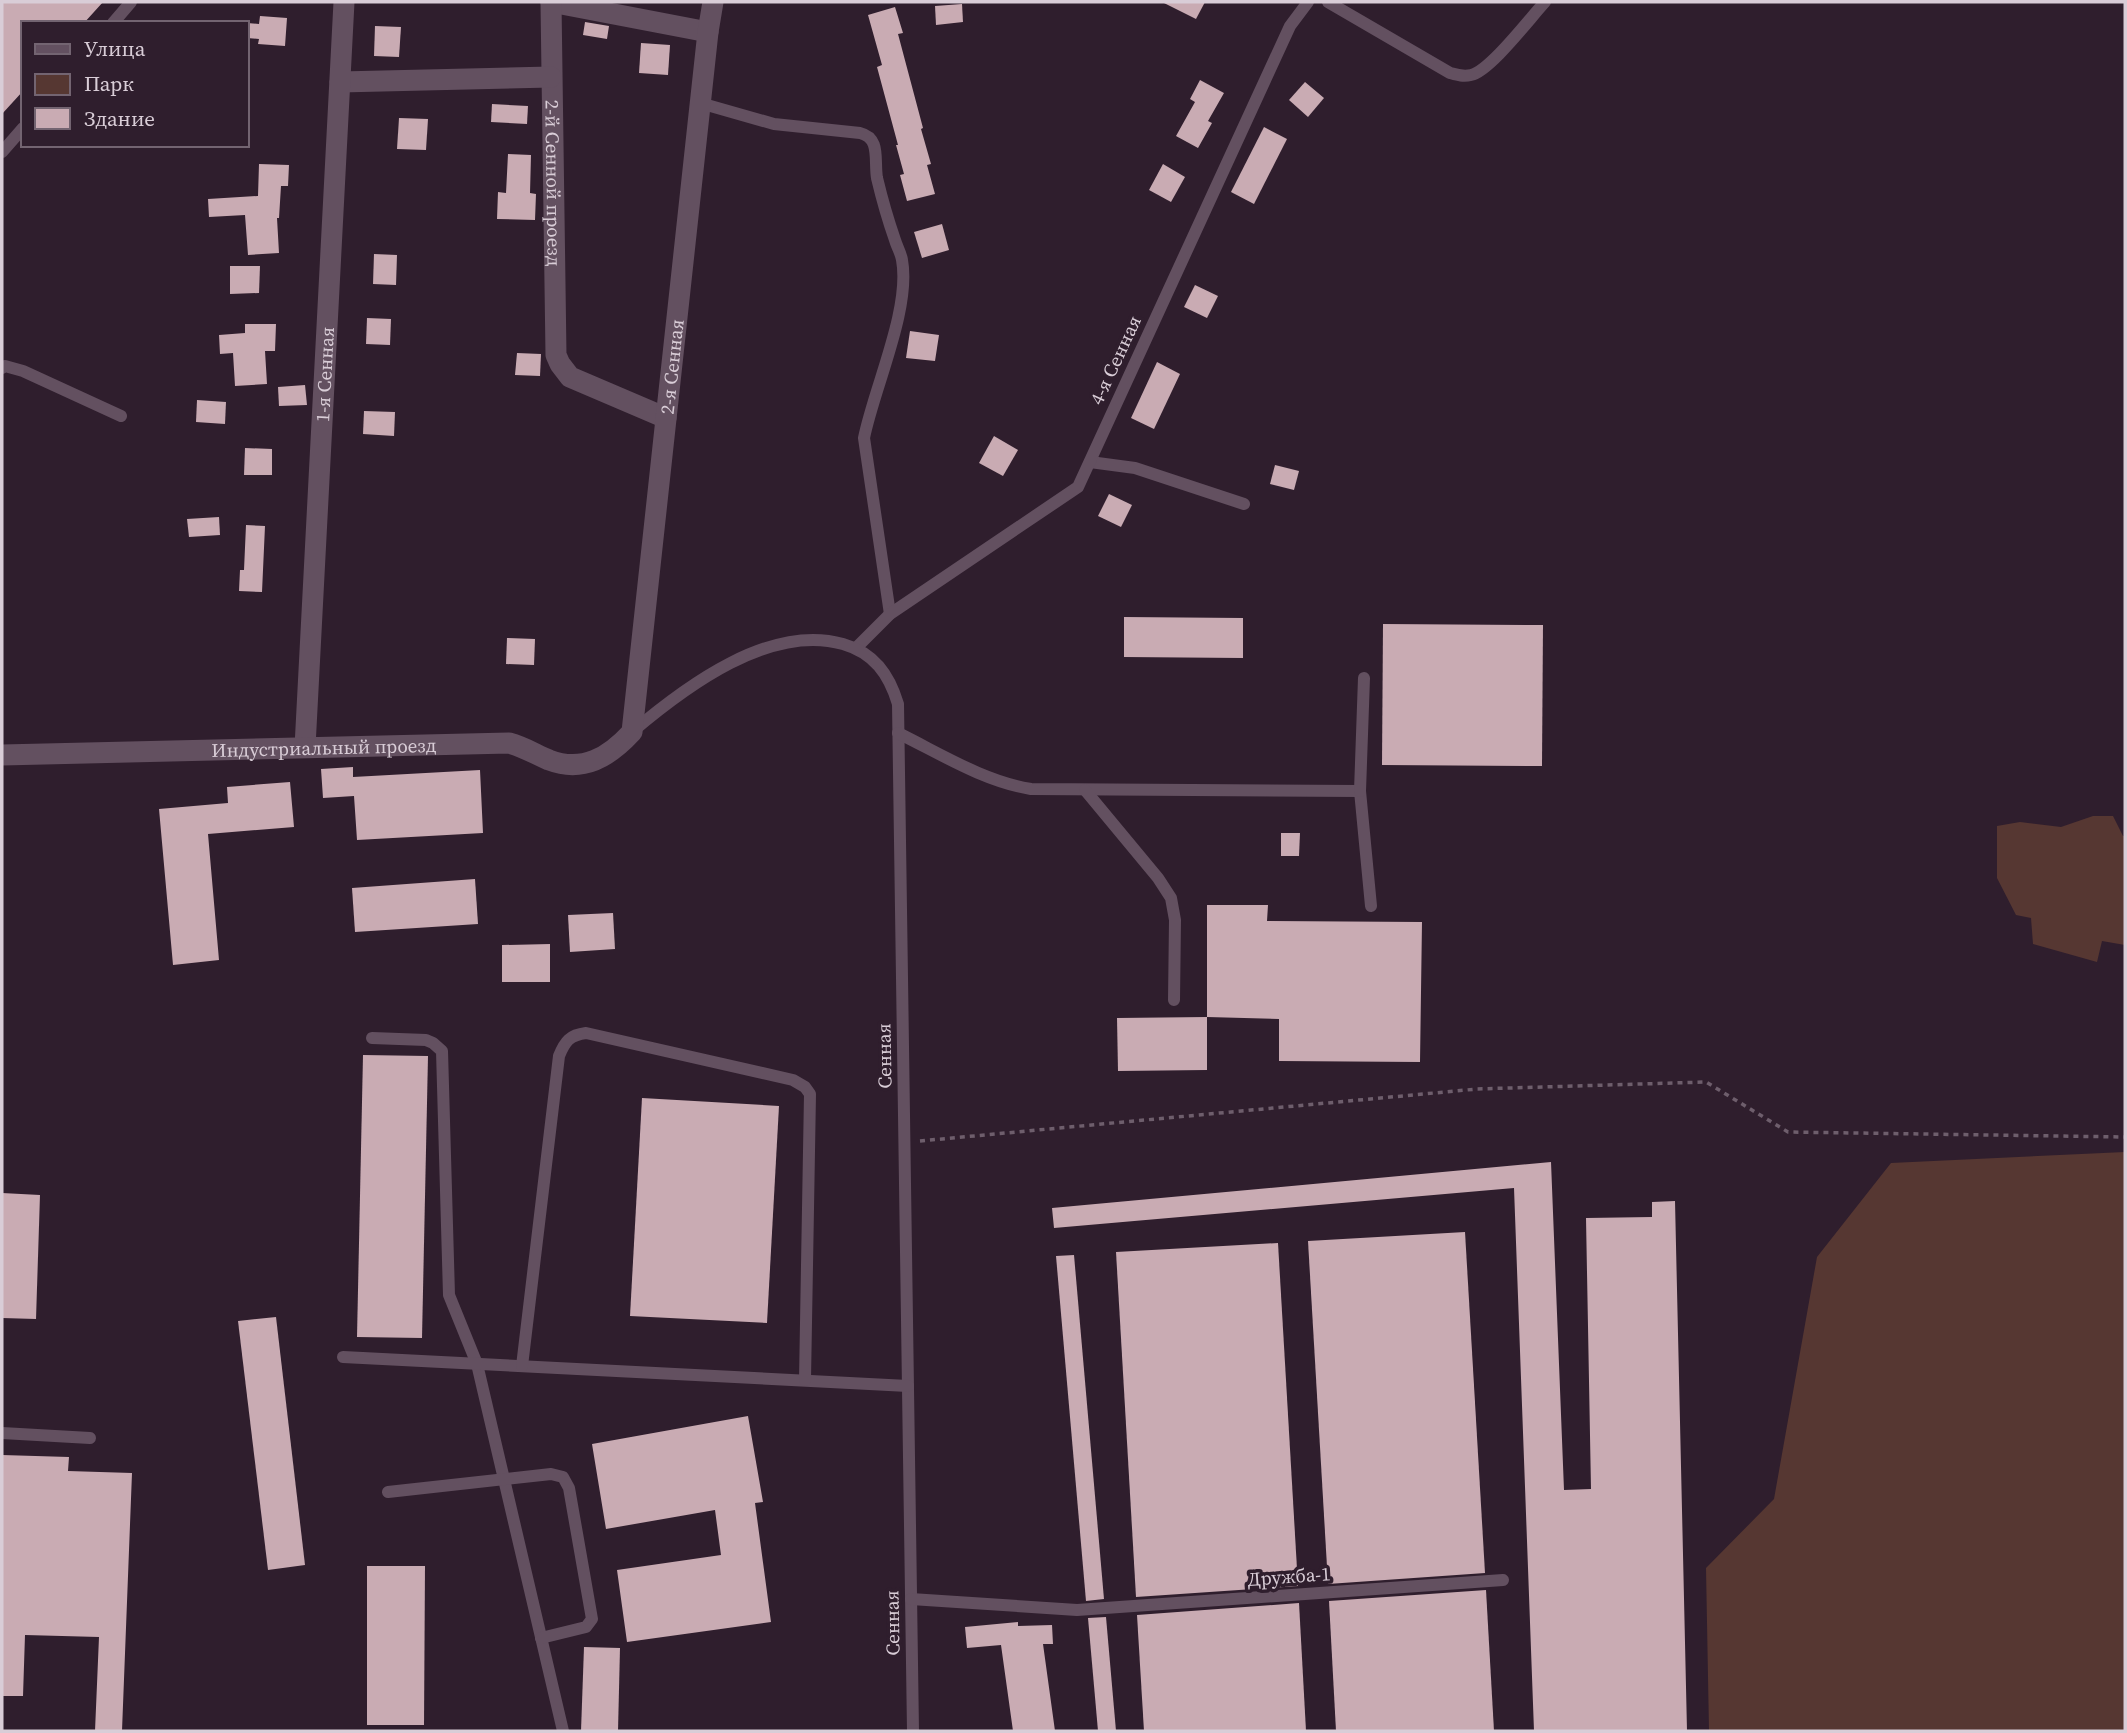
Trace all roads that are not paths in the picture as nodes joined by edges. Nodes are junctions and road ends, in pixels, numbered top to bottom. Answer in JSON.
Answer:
{"nodes":[{"id":1,"x":131,"y":2,"type":"edge"},
{"id":2,"x":344,"y":2,"type":"edge"},
{"id":3,"x":551,"y":2,"type":"edge"},
{"id":4,"x":713,"y":2,"type":"edge"},
{"id":5,"x":1308,"y":2,"type":"edge"},
{"id":6,"x":1328,"y":2,"type":"edge"},
{"id":7,"x":1545,"y":2,"type":"edge"},
{"id":8,"x":115,"y":21,"type":"edge"},
{"id":9,"x":708,"y":32,"type":"junction"},
{"id":10,"x":551,"y":77,"type":"junction"},
{"id":11,"x":340,"y":82,"type":"junction"},
{"id":12,"x":700,"y":103,"type":"junction"},
{"id":13,"x":21,"y":130,"type":"edge"},
{"id":14,"x":2,"y":152,"type":"edge"},
{"id":15,"x":2,"y":368,"type":"edge"},
{"id":16,"x":121,"y":416,"type":"dead end"},
{"id":17,"x":666,"y":418,"type":"junction"},
{"id":18,"x":1090,"y":462,"type":"junction"},
{"id":19,"x":1244,"y":504,"type":"dead end"},
{"id":20,"x":890,"y":614,"type":"junction"},
{"id":21,"x":856,"y":648,"type":"junction"},
{"id":22,"x":1364,"y":678,"type":"dead end"},
{"id":23,"x":632,"y":732,"type":"junction"},
{"id":24,"x":898,"y":733,"type":"junction"},
{"id":25,"x":305,"y":747,"type":"junction"},
{"id":26,"x":2,"y":755,"type":"edge"},
{"id":27,"x":1085,"y":790,"type":"junction"},
{"id":28,"x":1360,"y":790,"type":"junction"},
{"id":29,"x":1371,"y":906,"type":"dead end"},
{"id":30,"x":1174,"y":1000,"type":"dead end"},
{"id":31,"x":372,"y":1038,"type":"dead end"},
{"id":32,"x":343,"y":1357,"type":"dead end"},
{"id":33,"x":477,"y":1364,"type":"junction"},
{"id":34,"x":522,"y":1366,"type":"junction"},
{"id":35,"x":805,"y":1380,"type":"junction"},
{"id":36,"x":908,"y":1386,"type":"junction"},
{"id":37,"x":2,"y":1433,"type":"edge"},
{"id":38,"x":90,"y":1438,"type":"dead end"},
{"id":39,"x":505,"y":1480,"type":"junction"},
{"id":40,"x":388,"y":1492,"type":"dead end"},
{"id":41,"x":1503,"y":1580,"type":"dead end"},
{"id":42,"x":911,"y":1599,"type":"junction"},
{"id":43,"x":541,"y":1638,"type":"junction"},
{"id":44,"x":563,"y":1731,"type":"edge"},
{"id":45,"x":913,"y":1731,"type":"edge"}],
"edges":[{"from":1,"to":8,"type":"lane"},
{"from":2,"to":11,"type":"street","name":"1-я Сенная"},
{"from":3,"to":9,"type":"street","name":"2-й Сенной проезд"},
{"from":3,"to":10,"type":"street","name":"2-й Сенной проезд"},
{"from":4,"to":9,"type":"street","name":"2-я Сенная"},
{"from":5,"to":18,"type":"lane","name":"4-я Сенная"},
{"from":6,"to":7,"type":"lane"},
{"from":9,"to":12,"type":"street","name":"2-я Сенная"},
{"from":10,"to":11,"type":"street"},
{"from":10,"to":17,"type":"street","name":"2-й Сенной проезд"},
{"from":11,"to":25,"type":"street","name":"1-я Сенная"},
{"from":12,"to":17,"type":"street","name":"2-я Сенная"},
{"from":12,"to":20,"type":"lane"},
{"from":13,"to":14,"type":"lane"},
{"from":15,"to":16,"type":"lane"},
{"from":17,"to":23,"type":"street","name":"2-я Сенная"},
{"from":18,"to":19,"type":"lane"},
{"from":18,"to":20,"type":"lane","name":"4-я Сенная"},
{"from":20,"to":21,"type":"lane","name":"4-я Сенная"},
{"from":21,"to":23,"type":"lane","name":"Сенная"},
{"from":21,"to":24,"type":"lane","name":"Сенная"},
{"from":22,"to":28,"type":"lane"},
{"from":23,"to":25,"type":"street","name":"Индустриальный проезд"},
{"from":24,"to":27,"type":"lane"},
{"from":24,"to":36,"type":"lane","name":"Сенная"},
{"from":25,"to":26,"type":"street","name":"Индустриальный проезд"},
{"from":27,"to":28,"type":"lane"},
{"from":27,"to":30,"type":"lane"},
{"from":28,"to":29,"type":"lane"},
{"from":31,"to":33,"type":"lane"},
{"from":32,"to":33,"type":"lane"},
{"from":33,"to":34,"type":"lane"},
{"from":33,"to":39,"type":"lane"},
{"from":34,"to":35,"type":"lane"},
{"from":34,"to":35,"type":"lane"},
{"from":35,"to":36,"type":"lane"},
{"from":36,"to":42,"type":"lane","name":"Сенная"},
{"from":37,"to":38,"type":"lane"},
{"from":39,"to":40,"type":"lane"},
{"from":39,"to":43,"type":"lane"},
{"from":39,"to":43,"type":"lane"},
{"from":41,"to":42,"type":"lane","name":"Дружба-1"},
{"from":42,"to":45,"type":"lane","name":"Сенная"},
{"from":43,"to":44,"type":"lane"}]}
